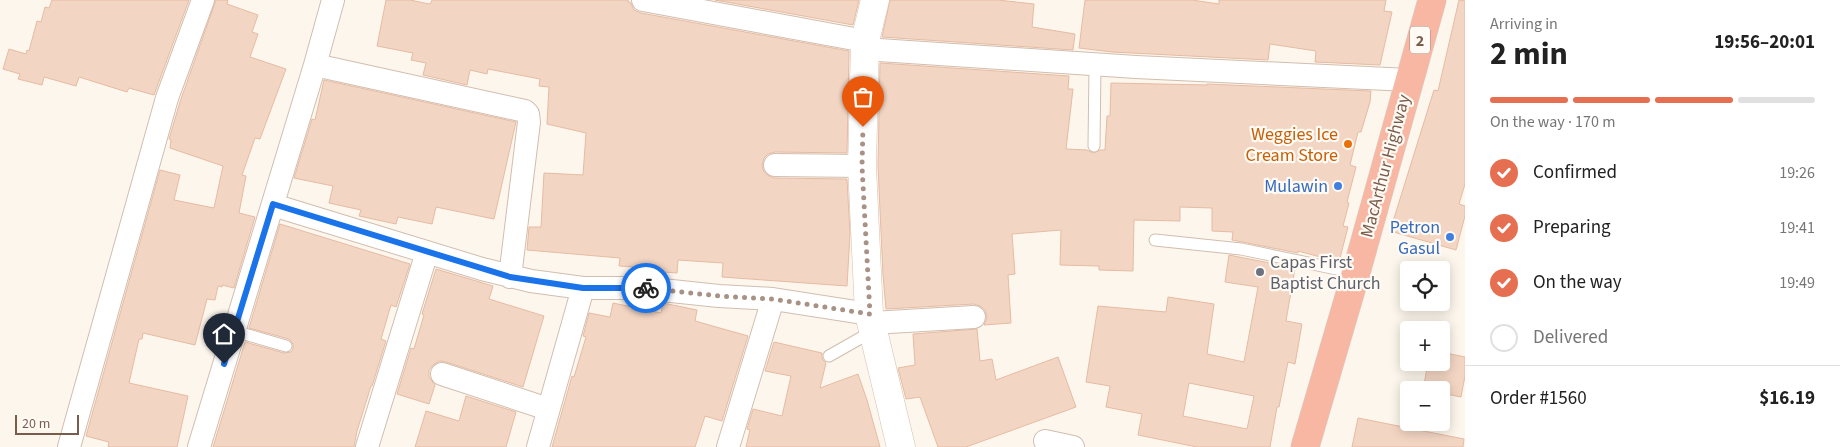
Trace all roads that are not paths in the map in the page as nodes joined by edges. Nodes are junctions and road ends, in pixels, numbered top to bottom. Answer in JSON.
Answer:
{"nodes":[{"id":1,"x":203,"y":0,"type":"edge"},
{"id":2,"x":333,"y":0,"type":"edge"},
{"id":3,"x":642,"y":0,"type":"edge"},
{"id":4,"x":875,"y":0,"type":"edge"},
{"id":5,"x":1432,"y":0,"type":"edge"},
{"id":6,"x":865,"y":45,"type":"junction"},
{"id":7,"x":315,"y":65,"type":"junction"},
{"id":8,"x":1095,"y":65,"type":"junction"},
{"id":9,"x":1408,"y":80,"type":"junction"},
{"id":10,"x":1094,"y":146,"type":"dead end"},
{"id":11,"x":775,"y":165,"type":"dead end"},
{"id":12,"x":862,"y":166,"type":"junction"},
{"id":13,"x":273,"y":204,"type":"junction"},
{"id":14,"x":1155,"y":240,"type":"dead end"},
{"id":15,"x":427,"y":252,"type":"junction"},
{"id":16,"x":1356,"y":273,"type":"junction"},
{"id":17,"x":510,"y":277,"type":"junction"},
{"id":18,"x":583,"y":288,"type":"junction"},
{"id":19,"x":773,"y":299,"type":"junction"},
{"id":20,"x":974,"y":317,"type":"dead end"},
{"id":21,"x":872,"y":322,"type":"junction"},
{"id":22,"x":234,"y":331,"type":"junction"},
{"id":23,"x":286,"y":346,"type":"dead end"},
{"id":24,"x":829,"y":356,"type":"dead end"},
{"id":25,"x":442,"y":374,"type":"dead end"},
{"id":26,"x":548,"y":409,"type":"junction"},
{"id":27,"x":1045,"y":441,"type":"dead end"},
{"id":28,"x":69,"y":447,"type":"edge"},
{"id":29,"x":199,"y":447,"type":"edge"},
{"id":30,"x":367,"y":447,"type":"edge"},
{"id":31,"x":538,"y":447,"type":"edge"},
{"id":32,"x":728,"y":447,"type":"edge"},
{"id":33,"x":901,"y":447,"type":"edge"},
{"id":34,"x":1073,"y":447,"type":"edge"},
{"id":35,"x":1305,"y":447,"type":"edge"}],
"edges":[{"from":1,"to":28,"type":"street"},
{"from":2,"to":7,"type":"street"},
{"from":3,"to":6,"type":"street"},
{"from":4,"to":6,"type":"street"},
{"from":5,"to":9,"type":"highway","name":"MacArthur Highway","number":"2"},
{"from":6,"to":8,"type":"street"},
{"from":6,"to":12,"type":"street"},
{"from":7,"to":13,"type":"street"},
{"from":7,"to":17,"type":"street"},
{"from":8,"to":9,"type":"street"},
{"from":8,"to":10,"type":"lane"},
{"from":9,"to":16,"type":"highway","name":"MacArthur Highway","number":"2"},
{"from":11,"to":12,"type":"street"},
{"from":12,"to":21,"type":"street"},
{"from":13,"to":15,"type":"street"},
{"from":13,"to":22,"type":"street"},
{"from":14,"to":16,"type":"lane"},
{"from":15,"to":17,"type":"street"},
{"from":15,"to":30,"type":"street"},
{"from":16,"to":35,"type":"highway","name":"MacArthur Highway","number":"2"},
{"from":17,"to":18,"type":"street"},
{"from":18,"to":19,"type":"street"},
{"from":18,"to":26,"type":"street"},
{"from":19,"to":21,"type":"street"},
{"from":19,"to":32,"type":"street"},
{"from":20,"to":21,"type":"street"},
{"from":21,"to":24,"type":"lane"},
{"from":21,"to":33,"type":"street"},
{"from":22,"to":23,"type":"lane"},
{"from":22,"to":29,"type":"street"},
{"from":25,"to":26,"type":"street"},
{"from":26,"to":31,"type":"street"},
{"from":27,"to":34,"type":"street"}]}
